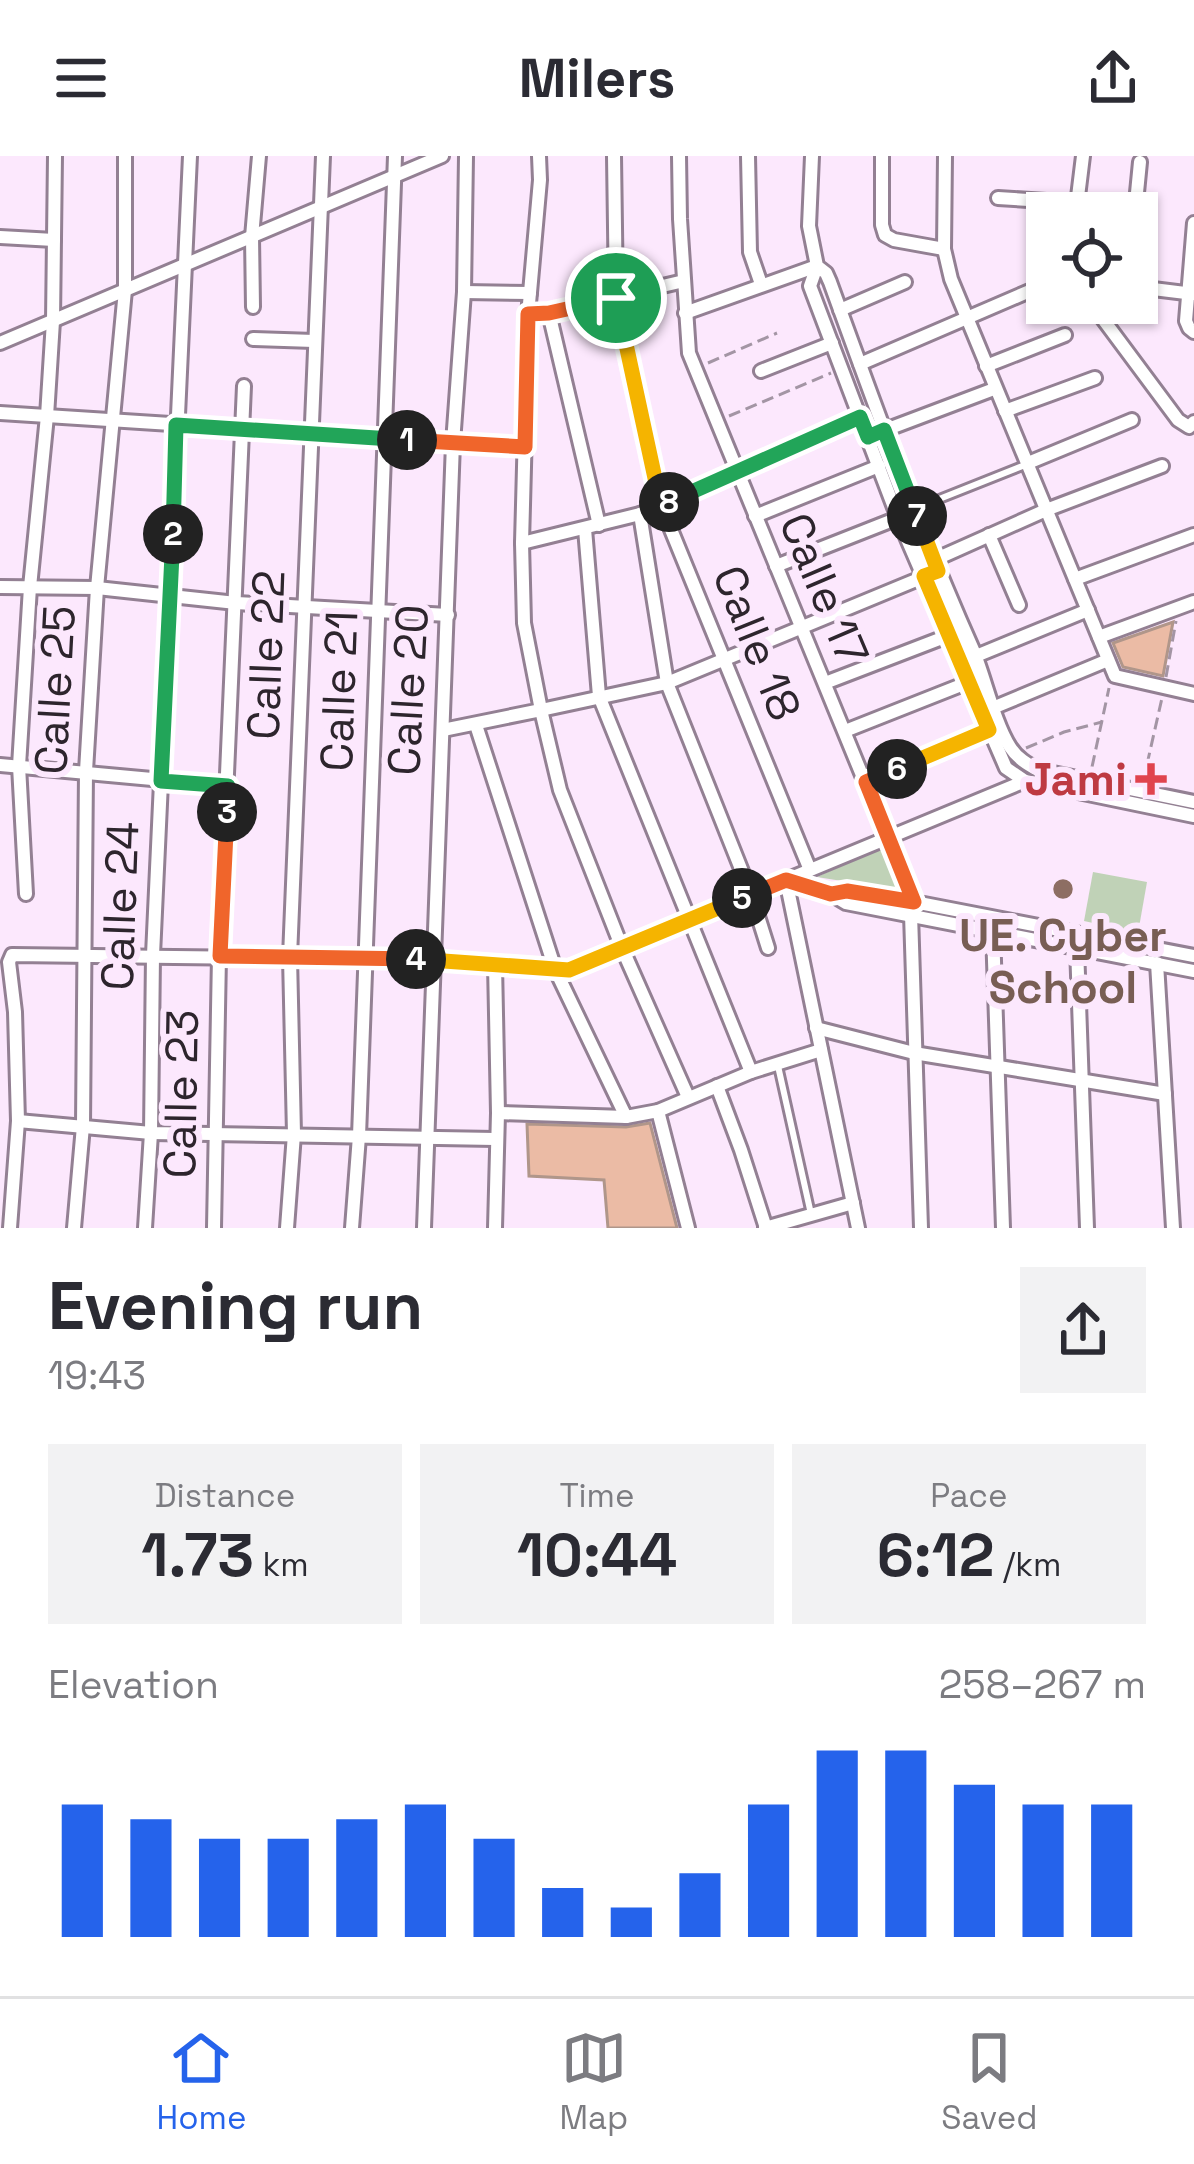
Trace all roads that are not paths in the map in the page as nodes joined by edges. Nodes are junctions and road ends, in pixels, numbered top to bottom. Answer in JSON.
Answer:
{"nodes":[{"id":1,"x":55,"y":156,"type":"edge"},
{"id":2,"x":125,"y":156,"type":"edge"},
{"id":3,"x":190,"y":156,"type":"edge"},
{"id":4,"x":259,"y":156,"type":"edge"},
{"id":5,"x":323,"y":156,"type":"edge"},
{"id":6,"x":394,"y":156,"type":"edge"},
{"id":7,"x":442,"y":156,"type":"edge"},
{"id":8,"x":466,"y":156,"type":"edge"},
{"id":9,"x":539,"y":156,"type":"edge"},
{"id":10,"x":614,"y":156,"type":"edge"},
{"id":11,"x":679,"y":156,"type":"edge"},
{"id":12,"x":748,"y":156,"type":"edge"},
{"id":13,"x":812,"y":156,"type":"edge"},
{"id":14,"x":882,"y":156,"type":"edge"},
{"id":15,"x":945,"y":156,"type":"edge"},
{"id":16,"x":1084,"y":156,"type":"edge"},
{"id":17,"x":1140,"y":162,"type":"dead end"},
{"id":18,"x":394,"y":178,"type":"junction"},
{"id":19,"x":1078,"y":192,"type":"edge"},
{"id":20,"x":1137,"y":192,"type":"edge"},
{"id":21,"x":998,"y":198,"type":"dead end"},
{"id":22,"x":1026,"y":202,"type":"edge"},
{"id":23,"x":320,"y":208,"type":"junction"},
{"id":24,"x":1194,"y":223,"type":"edge"},
{"id":25,"x":0,"y":237,"type":"edge"},
{"id":26,"x":253,"y":237,"type":"junction"},
{"id":27,"x":54,"y":240,"type":"junction"},
{"id":28,"x":944,"y":249,"type":"junction"},
{"id":29,"x":184,"y":266,"type":"junction"},
{"id":30,"x":817,"y":266,"type":"junction"},
{"id":31,"x":684,"y":281,"type":"junction"},
{"id":32,"x":905,"y":283,"type":"dead end"},
{"id":33,"x":760,"y":284,"type":"junction"},
{"id":34,"x":125,"y":290,"type":"junction"},
{"id":35,"x":1158,"y":290,"type":"edge"},
{"id":36,"x":464,"y":292,"type":"junction"},
{"id":37,"x":1026,"y":292,"type":"edge"},
{"id":38,"x":530,"y":293,"type":"junction"},
{"id":39,"x":1192,"y":294,"type":"edge"},
{"id":40,"x":616,"y":298,"type":"junction"},
{"id":41,"x":253,"y":307,"type":"dead end"},
{"id":42,"x":840,"y":310,"type":"junction"},
{"id":43,"x":549,"y":313,"type":"junction"},
{"id":44,"x":685,"y":313,"type":"junction"},
{"id":45,"x":528,"y":314,"type":"junction"},
{"id":46,"x":966,"y":317,"type":"junction"},
{"id":47,"x":53,"y":321,"type":"junction"},
{"id":48,"x":1107,"y":324,"type":"edge"},
{"id":49,"x":1194,"y":332,"type":"edge"},
{"id":50,"x":1065,"y":335,"type":"dead end"},
{"id":51,"x":253,"y":339,"type":"dead end"},
{"id":52,"x":314,"y":341,"type":"junction"},
{"id":53,"x":0,"y":343,"type":"edge"},
{"id":54,"x":832,"y":343,"type":"junction"},
{"id":55,"x":860,"y":364,"type":"junction"},
{"id":56,"x":986,"y":366,"type":"junction"},
{"id":57,"x":761,"y":371,"type":"dead end"},
{"id":58,"x":1095,"y":378,"type":"dead end"},
{"id":59,"x":244,"y":386,"type":"dead end"},
{"id":60,"x":994,"y":389,"type":"junction"},
{"id":61,"x":1005,"y":411,"type":"junction"},
{"id":62,"x":0,"y":413,"type":"edge"},
{"id":63,"x":47,"y":416,"type":"junction"},
{"id":64,"x":860,"y":417,"type":"junction"},
{"id":65,"x":1132,"y":420,"type":"dead end"},
{"id":66,"x":115,"y":421,"type":"junction"},
{"id":67,"x":176,"y":425,"type":"junction"},
{"id":68,"x":1192,"y":425,"type":"edge"},
{"id":69,"x":242,"y":430,"type":"junction"},
{"id":70,"x":884,"y":430,"type":"junction"},
{"id":71,"x":311,"y":434,"type":"junction"},
{"id":72,"x":868,"y":437,"type":"junction"},
{"id":73,"x":384,"y":438,"type":"junction"},
{"id":74,"x":453,"y":443,"type":"junction"},
{"id":75,"x":525,"y":447,"type":"junction"},
{"id":76,"x":1028,"y":464,"type":"junction"},
{"id":77,"x":879,"y":466,"type":"junction"},
{"id":78,"x":1162,"y":466,"type":"dead end"},
{"id":79,"x":737,"y":472,"type":"junction"},
{"id":80,"x":661,"y":506,"type":"junction"},
{"id":81,"x":914,"y":509,"type":"junction"},
{"id":82,"x":1046,"y":510,"type":"junction"},
{"id":83,"x":640,"y":514,"type":"junction"},
{"id":84,"x":755,"y":516,"type":"junction"},
{"id":85,"x":898,"y":518,"type":"junction"},
{"id":86,"x":592,"y":527,"type":"junction"},
{"id":87,"x":989,"y":535,"type":"junction"},
{"id":88,"x":1194,"y":535,"type":"edge"},
{"id":89,"x":522,"y":543,"type":"junction"},
{"id":90,"x":776,"y":566,"type":"junction"},
{"id":91,"x":932,"y":569,"type":"junction"},
{"id":92,"x":1075,"y":579,"type":"junction"},
{"id":93,"x":0,"y":586,"type":"edge"},
{"id":94,"x":31,"y":586,"type":"junction"},
{"id":95,"x":97,"y":588,"type":"junction"},
{"id":96,"x":170,"y":596,"type":"junction"},
{"id":97,"x":1194,"y":602,"type":"edge"},
{"id":98,"x":236,"y":603,"type":"junction"},
{"id":99,"x":1019,"y":605,"type":"dead end"},
{"id":100,"x":303,"y":607,"type":"junction"},
{"id":101,"x":1088,"y":610,"type":"junction"},
{"id":102,"x":378,"y":611,"type":"junction"},
{"id":103,"x":448,"y":615,"type":"junction"},
{"id":104,"x":801,"y":627,"type":"junction"},
{"id":105,"x":950,"y":635,"type":"junction"},
{"id":106,"x":1099,"y":637,"type":"junction"},
{"id":107,"x":976,"y":656,"type":"junction"},
{"id":108,"x":725,"y":660,"type":"junction"},
{"id":109,"x":1108,"y":660,"type":"junction"},
{"id":110,"x":969,"y":682,"type":"junction"},
{"id":111,"x":667,"y":683,"type":"junction"},
{"id":112,"x":825,"y":683,"type":"junction"},
{"id":113,"x":1194,"y":694,"type":"edge"},
{"id":114,"x":599,"y":696,"type":"junction"},
{"id":115,"x":994,"y":707,"type":"junction"},
{"id":116,"x":541,"y":710,"type":"junction"},
{"id":117,"x":476,"y":725,"type":"junction"},
{"id":118,"x":442,"y":730,"type":"junction"},
{"id":119,"x":989,"y":730,"type":"junction"},
{"id":120,"x":845,"y":731,"type":"junction"},
{"id":121,"x":0,"y":765,"type":"edge"},
{"id":122,"x":19,"y":766,"type":"junction"},
{"id":123,"x":86,"y":771,"type":"junction"},
{"id":124,"x":161,"y":781,"type":"junction"},
{"id":125,"x":1025,"y":781,"type":"junction"},
{"id":126,"x":866,"y":782,"type":"junction"},
{"id":127,"x":228,"y":786,"type":"junction"},
{"id":128,"x":1194,"y":802,"type":"edge"},
{"id":129,"x":1194,"y":816,"type":"edge"},
{"id":130,"x":889,"y":837,"type":"junction"},
{"id":131,"x":810,"y":870,"type":"junction"},
{"id":132,"x":786,"y":880,"type":"junction"},
{"id":133,"x":26,"y":894,"type":"dead end"},
{"id":134,"x":751,"y":895,"type":"junction"},
{"id":135,"x":913,"y":908,"type":"junction"},
{"id":136,"x":688,"y":921,"type":"junction"},
{"id":137,"x":993,"y":931,"type":"junction"},
{"id":138,"x":1077,"y":947,"type":"junction"},
{"id":139,"x":622,"y":948,"type":"junction"},
{"id":140,"x":768,"y":948,"type":"dead end"},
{"id":141,"x":85,"y":954,"type":"junction"},
{"id":142,"x":153,"y":955,"type":"junction"},
{"id":143,"x":220,"y":956,"type":"junction"},
{"id":144,"x":1194,"y":956,"type":"edge"},
{"id":145,"x":290,"y":957,"type":"junction"},
{"id":146,"x":365,"y":958,"type":"junction"},
{"id":147,"x":432,"y":960,"type":"junction"},
{"id":148,"x":1156,"y":963,"type":"junction"},
{"id":149,"x":496,"y":964,"type":"junction"},
{"id":150,"x":555,"y":969,"type":"junction"},
{"id":151,"x":1194,"y":971,"type":"edge"},
{"id":152,"x":816,"y":1028,"type":"junction"},
{"id":153,"x":821,"y":1050,"type":"junction"},
{"id":154,"x":914,"y":1053,"type":"junction"},
{"id":155,"x":777,"y":1063,"type":"junction"},
{"id":156,"x":998,"y":1068,"type":"junction"},
{"id":157,"x":751,"y":1072,"type":"junction"},
{"id":158,"x":1082,"y":1081,"type":"junction"},
{"id":159,"x":717,"y":1086,"type":"junction"},
{"id":160,"x":1165,"y":1094,"type":"junction"},
{"id":161,"x":688,"y":1097,"type":"junction"},
{"id":162,"x":658,"y":1111,"type":"junction"},
{"id":163,"x":498,"y":1113,"type":"junction"},
{"id":164,"x":626,"y":1117,"type":"junction"},
{"id":165,"x":18,"y":1121,"type":"junction"},
{"id":166,"x":83,"y":1126,"type":"junction"},
{"id":167,"x":151,"y":1133,"type":"junction"},
{"id":168,"x":294,"y":1134,"type":"junction"},
{"id":169,"x":217,"y":1135,"type":"junction"},
{"id":170,"x":359,"y":1136,"type":"junction"},
{"id":171,"x":426,"y":1137,"type":"junction"},
{"id":172,"x":495,"y":1139,"type":"junction"},
{"id":173,"x":853,"y":1202,"type":"junction"},
{"id":174,"x":812,"y":1214,"type":"junction"},
{"id":175,"x":10,"y":1228,"type":"edge"},
{"id":176,"x":74,"y":1228,"type":"edge"},
{"id":177,"x":146,"y":1228,"type":"edge"},
{"id":178,"x":214,"y":1228,"type":"edge"},
{"id":179,"x":287,"y":1228,"type":"edge"},
{"id":180,"x":352,"y":1228,"type":"edge"},
{"id":181,"x":424,"y":1228,"type":"edge"},
{"id":182,"x":496,"y":1228,"type":"edge"},
{"id":183,"x":688,"y":1228,"type":"edge"},
{"id":184,"x":765,"y":1228,"type":"edge"},
{"id":185,"x":858,"y":1228,"type":"edge"},
{"id":186,"x":920,"y":1228,"type":"edge"},
{"id":187,"x":1003,"y":1228,"type":"edge"},
{"id":188,"x":1087,"y":1228,"type":"edge"},
{"id":189,"x":1173,"y":1228,"type":"edge"}],
"edges":[{"from":1,"to":27,"type":"street"},
{"from":2,"to":34,"type":"street","name":"Calle 25"},
{"from":3,"to":29,"type":"street","name":"Calle 24"},
{"from":4,"to":26,"type":"street"},
{"from":5,"to":23,"type":"street","name":"Calle 22"},
{"from":6,"to":18,"type":"street","name":"Calle 21"},
{"from":7,"to":18,"type":"street"},
{"from":8,"to":36,"type":"street","name":"Calle 20"},
{"from":9,"to":38,"type":"street"},
{"from":10,"to":40,"type":"street","name":"Calle 18"},
{"from":11,"to":31,"type":"street","name":"Calle 17"},
{"from":12,"to":33,"type":"street"},
{"from":13,"to":30,"type":"street"},
{"from":14,"to":28,"type":"street"},
{"from":15,"to":28,"type":"street"},
{"from":16,"to":19,"type":"street"},
{"from":17,"to":20,"type":"street"},
{"from":18,"to":23,"type":"street"},
{"from":18,"to":73,"type":"street","name":"Calle 21"},
{"from":21,"to":22,"type":"street"},
{"from":23,"to":26,"type":"street"},
{"from":23,"to":52,"type":"street","name":"Calle 22"},
{"from":24,"to":39,"type":"street"},
{"from":25,"to":27,"type":"street"},
{"from":26,"to":29,"type":"street"},
{"from":26,"to":41,"type":"street"},
{"from":27,"to":47,"type":"street"},
{"from":28,"to":46,"type":"street"},
{"from":29,"to":34,"type":"street"},
{"from":29,"to":67,"type":"street","name":"Calle 24"},
{"from":30,"to":33,"type":"street"},
{"from":30,"to":42,"type":"street"},
{"from":30,"to":54,"type":"street"},
{"from":31,"to":40,"type":"street"},
{"from":31,"to":44,"type":"street","name":"Calle 17"},
{"from":32,"to":42,"type":"street"},
{"from":33,"to":44,"type":"street"},
{"from":34,"to":47,"type":"street"},
{"from":34,"to":66,"type":"street","name":"Calle 25"},
{"from":35,"to":39,"type":"street"},
{"from":36,"to":38,"type":"street"},
{"from":36,"to":74,"type":"street","name":"Calle 20"},
{"from":37,"to":46,"type":"street"},
{"from":38,"to":45,"type":"street"},
{"from":39,"to":49,"type":"street"},
{"from":40,"to":43,"type":"street"},
{"from":40,"to":80,"type":"street","name":"Calle 18"},
{"from":42,"to":55,"type":"street"},
{"from":43,"to":45,"type":"street"},
{"from":43,"to":86,"type":"street"},
{"from":44,"to":79,"type":"street","name":"Calle 17"},
{"from":45,"to":75,"type":"street"},
{"from":46,"to":55,"type":"street"},
{"from":46,"to":56,"type":"street"},
{"from":47,"to":53,"type":"street"},
{"from":47,"to":63,"type":"street"},
{"from":48,"to":68,"type":"street"},
{"from":50,"to":56,"type":"street"},
{"from":51,"to":52,"type":"street"},
{"from":52,"to":71,"type":"street","name":"Calle 22"},
{"from":54,"to":57,"type":"street"},
{"from":54,"to":64,"type":"street"},
{"from":55,"to":70,"type":"street"},
{"from":56,"to":60,"type":"street"},
{"from":58,"to":61,"type":"street"},
{"from":59,"to":69,"type":"street","name":"Calle 23"},
{"from":60,"to":61,"type":"street"},
{"from":60,"to":70,"type":"street"},
{"from":61,"to":76,"type":"street"},
{"from":62,"to":63,"type":"street"},
{"from":63,"to":66,"type":"street"},
{"from":63,"to":94,"type":"street"},
{"from":64,"to":72,"type":"street"},
{"from":64,"to":79,"type":"street"},
{"from":65,"to":76,"type":"street"},
{"from":66,"to":67,"type":"street"},
{"from":66,"to":95,"type":"street","name":"Calle 25"},
{"from":67,"to":69,"type":"street"},
{"from":67,"to":96,"type":"street","name":"Calle 24"},
{"from":69,"to":71,"type":"street"},
{"from":69,"to":98,"type":"street","name":"Calle 23"},
{"from":70,"to":72,"type":"street"},
{"from":70,"to":81,"type":"street"},
{"from":71,"to":73,"type":"street"},
{"from":71,"to":100,"type":"street","name":"Calle 22"},
{"from":72,"to":77,"type":"street"},
{"from":73,"to":74,"type":"street"},
{"from":73,"to":102,"type":"street","name":"Calle 21"},
{"from":74,"to":75,"type":"street"},
{"from":74,"to":103,"type":"street","name":"Calle 20"},
{"from":75,"to":89,"type":"street"},
{"from":76,"to":81,"type":"lane"},
{"from":76,"to":82,"type":"street"},
{"from":77,"to":84,"type":"street"},
{"from":77,"to":85,"type":"street"},
{"from":78,"to":82,"type":"street"},
{"from":79,"to":80,"type":"street"},
{"from":79,"to":84,"type":"street","name":"Calle 17"},
{"from":80,"to":83,"type":"street"},
{"from":80,"to":108,"type":"street","name":"Calle 18"},
{"from":81,"to":91,"type":"street"},
{"from":82,"to":87,"type":"street"},
{"from":82,"to":92,"type":"street"},
{"from":83,"to":86,"type":"street"},
{"from":83,"to":111,"type":"street"},
{"from":84,"to":90,"type":"street","name":"Calle 17"},
{"from":85,"to":90,"type":"street"},
{"from":85,"to":91,"type":"street"},
{"from":86,"to":89,"type":"street"},
{"from":86,"to":114,"type":"street"},
{"from":87,"to":91,"type":"street"},
{"from":87,"to":99,"type":"street"},
{"from":88,"to":92,"type":"street"},
{"from":89,"to":116,"type":"street"},
{"from":90,"to":104,"type":"street","name":"Calle 17"},
{"from":91,"to":104,"type":"street"},
{"from":91,"to":105,"type":"street"},
{"from":91,"to":107,"type":"street"},
{"from":92,"to":101,"type":"street"},
{"from":93,"to":94,"type":"street"},
{"from":94,"to":95,"type":"street"},
{"from":94,"to":122,"type":"street"},
{"from":95,"to":96,"type":"street"},
{"from":95,"to":123,"type":"street","name":"Calle 25"},
{"from":96,"to":98,"type":"street"},
{"from":96,"to":124,"type":"street","name":"Calle 24"},
{"from":97,"to":106,"type":"street"},
{"from":98,"to":100,"type":"street"},
{"from":98,"to":127,"type":"street","name":"Calle 23"},
{"from":100,"to":102,"type":"street"},
{"from":100,"to":145,"type":"street","name":"Calle 22"},
{"from":101,"to":106,"type":"street"},
{"from":101,"to":107,"type":"street"},
{"from":102,"to":103,"type":"street"},
{"from":102,"to":146,"type":"street","name":"Calle 21"},
{"from":103,"to":118,"type":"street","name":"Calle 20"},
{"from":104,"to":108,"type":"street"},
{"from":104,"to":112,"type":"street","name":"Calle 17"},
{"from":105,"to":110,"type":"street"},
{"from":105,"to":112,"type":"street"},
{"from":106,"to":109,"type":"street"},
{"from":107,"to":115,"type":"street"},
{"from":108,"to":111,"type":"street"},
{"from":108,"to":131,"type":"street","name":"Calle 18"},
{"from":109,"to":113,"type":"street"},
{"from":109,"to":115,"type":"street"},
{"from":110,"to":119,"type":"street"},
{"from":110,"to":120,"type":"street"},
{"from":111,"to":114,"type":"street"},
{"from":111,"to":134,"type":"street"},
{"from":112,"to":120,"type":"street","name":"Calle 17"},
{"from":114,"to":116,"type":"street"},
{"from":114,"to":136,"type":"street"},
{"from":115,"to":128,"type":"street"},
{"from":116,"to":117,"type":"street"},
{"from":116,"to":139,"type":"street"},
{"from":117,"to":118,"type":"street"},
{"from":117,"to":150,"type":"street"},
{"from":118,"to":147,"type":"street","name":"Calle 20"},
{"from":119,"to":125,"type":"street"},
{"from":119,"to":126,"type":"street"},
{"from":120,"to":126,"type":"street","name":"Calle 17"},
{"from":121,"to":122,"type":"street"},
{"from":122,"to":123,"type":"street"},
{"from":122,"to":133,"type":"street"},
{"from":123,"to":124,"type":"street"},
{"from":123,"to":141,"type":"street","name":"Calle 25"},
{"from":124,"to":127,"type":"street"},
{"from":124,"to":142,"type":"street","name":"Calle 24"},
{"from":125,"to":129,"type":"street"},
{"from":125,"to":130,"type":"street"},
{"from":126,"to":130,"type":"street","name":"Calle 17"},
{"from":127,"to":143,"type":"street","name":"Calle 23"},
{"from":130,"to":131,"type":"street"},
{"from":130,"to":135,"type":"street","name":"Calle 17"},
{"from":131,"to":132,"type":"street"},
{"from":132,"to":134,"type":"street"},
{"from":132,"to":135,"type":"street"},
{"from":132,"to":152,"type":"street"},
{"from":134,"to":136,"type":"street"},
{"from":134,"to":140,"type":"street"},
{"from":135,"to":137,"type":"street"},
{"from":135,"to":144,"type":"street"},
{"from":135,"to":154,"type":"street","name":"Calle 17"},
{"from":136,"to":139,"type":"street"},
{"from":136,"to":157,"type":"street"},
{"from":137,"to":138,"type":"street"},
{"from":137,"to":156,"type":"street"},
{"from":138,"to":148,"type":"street"},
{"from":138,"to":158,"type":"street"},
{"from":139,"to":150,"type":"street"},
{"from":139,"to":161,"type":"street"},
{"from":141,"to":142,"type":"street"},
{"from":141,"to":165,"type":"street"},
{"from":141,"to":166,"type":"street","name":"Calle 25"},
{"from":142,"to":143,"type":"street"},
{"from":142,"to":167,"type":"street","name":"Calle 24"},
{"from":143,"to":145,"type":"street"},
{"from":143,"to":169,"type":"street","name":"Calle 23"},
{"from":145,"to":146,"type":"street"},
{"from":145,"to":168,"type":"street","name":"Calle 22"},
{"from":146,"to":147,"type":"street"},
{"from":146,"to":170,"type":"street","name":"Calle 21"},
{"from":147,"to":149,"type":"street"},
{"from":147,"to":171,"type":"street","name":"Calle 20"},
{"from":148,"to":151,"type":"street"},
{"from":148,"to":160,"type":"street"},
{"from":149,"to":150,"type":"street"},
{"from":149,"to":163,"type":"street"},
{"from":150,"to":164,"type":"street"},
{"from":152,"to":153,"type":"street"},
{"from":152,"to":154,"type":"street"},
{"from":153,"to":155,"type":"street"},
{"from":153,"to":173,"type":"street"},
{"from":154,"to":156,"type":"street"},
{"from":154,"to":186,"type":"street","name":"Calle 17"},
{"from":155,"to":157,"type":"street"},
{"from":155,"to":174,"type":"lane"},
{"from":156,"to":158,"type":"street"},
{"from":156,"to":187,"type":"street"},
{"from":157,"to":159,"type":"street"},
{"from":158,"to":160,"type":"street"},
{"from":158,"to":188,"type":"street"},
{"from":159,"to":161,"type":"street"},
{"from":159,"to":184,"type":"street"},
{"from":160,"to":189,"type":"street"},
{"from":161,"to":162,"type":"street"},
{"from":162,"to":164,"type":"street"},
{"from":162,"to":183,"type":"street"},
{"from":163,"to":164,"type":"street"},
{"from":163,"to":172,"type":"street"},
{"from":165,"to":166,"type":"street"},
{"from":165,"to":175,"type":"street"},
{"from":166,"to":167,"type":"street"},
{"from":166,"to":176,"type":"street","name":"Calle 25"},
{"from":167,"to":169,"type":"street"},
{"from":167,"to":177,"type":"street","name":"Calle 24"},
{"from":168,"to":169,"type":"street"},
{"from":168,"to":170,"type":"street"},
{"from":168,"to":179,"type":"street","name":"Calle 22"},
{"from":169,"to":178,"type":"street","name":"Calle 23"},
{"from":170,"to":171,"type":"street"},
{"from":170,"to":180,"type":"street","name":"Calle 21"},
{"from":171,"to":172,"type":"street"},
{"from":171,"to":181,"type":"street","name":"Calle 20"},
{"from":172,"to":182,"type":"street"},
{"from":173,"to":174,"type":"street"},
{"from":173,"to":185,"type":"street"},
{"from":174,"to":184,"type":"street"}]}
